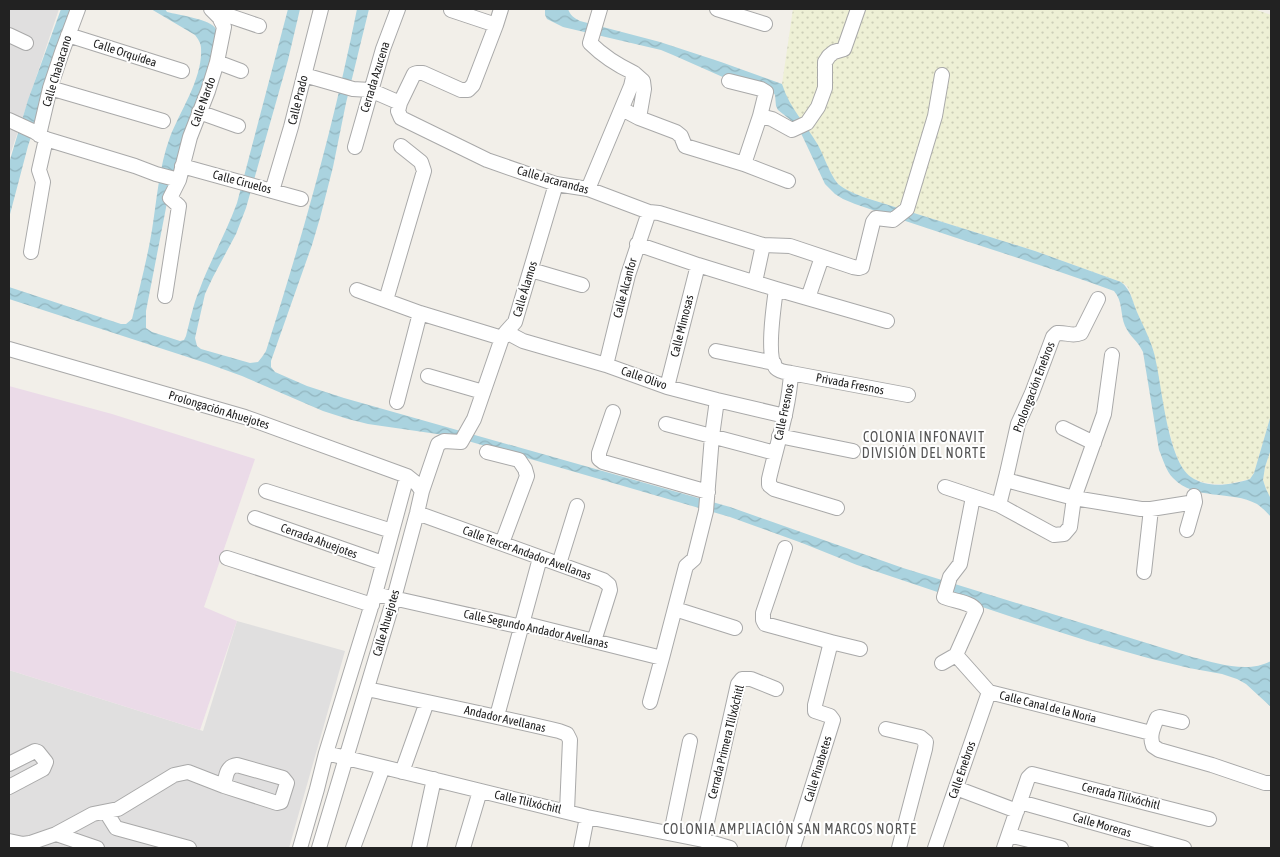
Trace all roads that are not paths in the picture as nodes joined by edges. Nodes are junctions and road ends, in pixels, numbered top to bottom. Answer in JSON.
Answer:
{"nodes":[{"id":1,"x":78,"y":9,"type":"edge"},
{"id":2,"x":211,"y":9,"type":"edge"},
{"id":3,"x":321,"y":9,"type":"edge"},
{"id":4,"x":398,"y":9,"type":"edge"},
{"id":5,"x":501,"y":9,"type":"edge"},
{"id":6,"x":717,"y":9,"type":"edge"},
{"id":7,"x":858,"y":9,"type":"edge"},
{"id":8,"x":450,"y":10,"type":"dead end"},
{"id":9,"x":599,"y":12,"type":"edge"},
{"id":10,"x":765,"y":24,"type":"dead end"},
{"id":11,"x":496,"y":25,"type":"junction"},
{"id":12,"x":259,"y":26,"type":"dead end"},
{"id":13,"x":68,"y":35,"type":"junction"},
{"id":14,"x":9,"y":36,"type":"edge"},
{"id":15,"x":26,"y":42,"type":"dead end"},
{"id":16,"x":217,"y":62,"type":"junction"},
{"id":17,"x":182,"y":71,"type":"dead end"},
{"id":18,"x":241,"y":71,"type":"dead end"},
{"id":19,"x":304,"y":74,"type":"junction"},
{"id":20,"x":942,"y":75,"type":"dead end"},
{"id":21,"x":632,"y":80,"type":"junction"},
{"id":22,"x":729,"y":81,"type":"dead end"},
{"id":23,"x":50,"y":88,"type":"junction"},
{"id":24,"x":370,"y":90,"type":"junction"},
{"id":25,"x":400,"y":103,"type":"junction"},
{"id":26,"x":622,"y":109,"type":"junction"},
{"id":27,"x":199,"y":112,"type":"junction"},
{"id":28,"x":760,"y":116,"type":"junction"},
{"id":29,"x":639,"y":118,"type":"junction"},
{"id":30,"x":163,"y":121,"type":"dead end"},
{"id":31,"x":14,"y":122,"type":"edge"},
{"id":32,"x":238,"y":126,"type":"dead end"},
{"id":33,"x":40,"y":135,"type":"junction"},
{"id":34,"x":401,"y":146,"type":"dead end"},
{"id":35,"x":355,"y":147,"type":"dead end"},
{"id":36,"x":744,"y":164,"type":"junction"},
{"id":37,"x":182,"y":166,"type":"junction"},
{"id":38,"x":177,"y":180,"type":"junction"},
{"id":39,"x":788,"y":181,"type":"dead end"},
{"id":40,"x":556,"y":184,"type":"junction"},
{"id":41,"x":588,"y":190,"type":"junction"},
{"id":42,"x":272,"y":191,"type":"junction"},
{"id":43,"x":301,"y":199,"type":"dead end"},
{"id":44,"x":649,"y":212,"type":"junction"},
{"id":45,"x":637,"y":244,"type":"junction"},
{"id":46,"x":763,"y":245,"type":"junction"},
{"id":47,"x":31,"y":252,"type":"dead end"},
{"id":48,"x":822,"y":257,"type":"junction"},
{"id":49,"x":698,"y":265,"type":"junction"},
{"id":50,"x":531,"y":270,"type":"junction"},
{"id":51,"x":755,"y":282,"type":"junction"},
{"id":52,"x":582,"y":285,"type":"dead end"},
{"id":53,"x":357,"y":290,"type":"dead end"},
{"id":54,"x":776,"y":290,"type":"junction"},
{"id":55,"x":165,"y":296,"type":"dead end"},
{"id":56,"x":808,"y":298,"type":"junction"},
{"id":57,"x":1098,"y":299,"type":"dead end"},
{"id":58,"x":386,"y":300,"type":"junction"},
{"id":59,"x":420,"y":313,"type":"junction"},
{"id":60,"x":887,"y":321,"type":"dead end"},
{"id":61,"x":504,"y":335,"type":"junction"},
{"id":62,"x":9,"y":348,"type":"edge"},
{"id":63,"x":716,"y":351,"type":"dead end"},
{"id":64,"x":1112,"y":354,"type":"dead end"},
{"id":65,"x":774,"y":363,"type":"junction"},
{"id":66,"x":606,"y":365,"type":"junction"},
{"id":67,"x":791,"y":373,"type":"junction"},
{"id":68,"x":428,"y":376,"type":"dead end"},
{"id":69,"x":667,"y":386,"type":"junction"},
{"id":70,"x":483,"y":392,"type":"junction"},
{"id":71,"x":908,"y":395,"type":"dead end"},
{"id":72,"x":717,"y":400,"type":"junction"},
{"id":73,"x":396,"y":402,"type":"dead end"},
{"id":74,"x":613,"y":412,"type":"dead end"},
{"id":75,"x":785,"y":416,"type":"junction"},
{"id":76,"x":474,"y":419,"type":"joint"},
{"id":77,"x":666,"y":424,"type":"dead end"},
{"id":78,"x":1063,"y":428,"type":"dead end"},
{"id":79,"x":712,"y":436,"type":"junction"},
{"id":80,"x":779,"y":436,"type":"junction"},
{"id":81,"x":1094,"y":443,"type":"junction"},
{"id":82,"x":853,"y":451,"type":"dead end"},
{"id":83,"x":487,"y":452,"type":"dead end"},
{"id":84,"x":775,"y":454,"type":"junction"},
{"id":85,"x":407,"y":476,"type":"junction"},
{"id":86,"x":1006,"y":480,"type":"junction"},
{"id":87,"x":945,"y":487,"type":"dead end"},
{"id":88,"x":422,"y":490,"type":"junction"},
{"id":89,"x":266,"y":491,"type":"dead end"},
{"id":90,"x":708,"y":494,"type":"junction"},
{"id":91,"x":973,"y":497,"type":"junction"},
{"id":92,"x":1074,"y":498,"type":"junction"},
{"id":93,"x":999,"y":505,"type":"junction"},
{"id":94,"x":577,"y":506,"type":"dead end"},
{"id":95,"x":837,"y":508,"type":"dead end"},
{"id":96,"x":1151,"y":509,"type":"junction"},
{"id":97,"x":417,"y":513,"type":"junction"},
{"id":98,"x":255,"y":518,"type":"dead end"},
{"id":99,"x":1187,"y":530,"type":"dead end"},
{"id":100,"x":392,"y":531,"type":"junction"},
{"id":101,"x":502,"y":543,"type":"junction"},
{"id":102,"x":785,"y":548,"type":"dead end"},
{"id":103,"x":227,"y":558,"type":"dead end"},
{"id":104,"x":540,"y":558,"type":"junction"},
{"id":105,"x":383,"y":563,"type":"junction"},
{"id":106,"x":559,"y":564,"type":"junction"},
{"id":107,"x":1144,"y":572,"type":"dead end"},
{"id":108,"x":394,"y":598,"type":"junction"},
{"id":109,"x":374,"y":599,"type":"junction"},
{"id":110,"x":675,"y":609,"type":"junction"},
{"id":111,"x":522,"y":627,"type":"junction"},
{"id":112,"x":735,"y":628,"type":"dead end"},
{"id":113,"x":594,"y":641,"type":"junction"},
{"id":114,"x":831,"y":642,"type":"junction"},
{"id":115,"x":860,"y":649,"type":"dead end"},
{"id":116,"x":956,"y":655,"type":"junction"},
{"id":117,"x":662,"y":658,"type":"junction"},
{"id":118,"x":942,"y":663,"type":"dead end"},
{"id":119,"x":367,"y":688,"type":"junction"},
{"id":120,"x":776,"y":689,"type":"dead end"},
{"id":121,"x":989,"y":692,"type":"junction"},
{"id":122,"x":427,"y":702,"type":"junction"},
{"id":123,"x":650,"y":702,"type":"dead end"},
{"id":124,"x":497,"y":716,"type":"junction"},
{"id":125,"x":1182,"y":722,"type":"dead end"},
{"id":126,"x":886,"y":729,"type":"dead end"},
{"id":127,"x":1151,"y":733,"type":"junction"},
{"id":128,"x":690,"y":741,"type":"dead end"},
{"id":129,"x":326,"y":752,"type":"junction"},
{"id":130,"x":346,"y":758,"type":"junction"},
{"id":131,"x":9,"y":764,"type":"edge"},
{"id":132,"x":383,"y":767,"type":"junction"},
{"id":133,"x":402,"y":772,"type":"junction"},
{"id":134,"x":434,"y":779,"type":"junction"},
{"id":135,"x":1271,"y":783,"type":"edge"},
{"id":136,"x":224,"y":786,"type":"dead end"},
{"id":137,"x":9,"y":787,"type":"edge"},
{"id":138,"x":956,"y":788,"type":"junction"},
{"id":139,"x":480,"y":791,"type":"junction"},
{"id":140,"x":1018,"y":806,"type":"junction"},
{"id":141,"x":567,"y":811,"type":"junction"},
{"id":142,"x":106,"y":812,"type":"junction"},
{"id":143,"x":587,"y":816,"type":"junction"},
{"id":144,"x":1210,"y":819,"type":"dead end"},
{"id":145,"x":56,"y":834,"type":"junction"},
{"id":146,"x":671,"y":834,"type":"junction"},
{"id":147,"x":1009,"y":835,"type":"junction"},
{"id":148,"x":703,"y":840,"type":"junction"},
{"id":149,"x":9,"y":841,"type":"edge"},
{"id":150,"x":722,"y":847,"type":"edge"},
{"id":151,"x":98,"y":848,"type":"edge"},
{"id":152,"x":189,"y":848,"type":"edge"},
{"id":153,"x":300,"y":848,"type":"edge"},
{"id":154,"x":319,"y":848,"type":"edge"},
{"id":155,"x":353,"y":848,"type":"edge"},
{"id":156,"x":419,"y":848,"type":"edge"},
{"id":157,"x":463,"y":848,"type":"edge"},
{"id":158,"x":581,"y":848,"type":"edge"},
{"id":159,"x":793,"y":848,"type":"edge"},
{"id":160,"x":899,"y":848,"type":"edge"},
{"id":161,"x":935,"y":848,"type":"edge"},
{"id":162,"x":1004,"y":848,"type":"edge"},
{"id":163,"x":1061,"y":848,"type":"edge"},
{"id":164,"x":1184,"y":848,"type":"edge"}],
"edges":[{"from":1,"to":13,"type":"street","name":"Calle Chabacano"},
{"from":2,"to":12,"type":"street"},
{"from":2,"to":16,"type":"street","name":"Calle Nardo"},
{"from":3,"to":19,"type":"street","name":"Calle Prado"},
{"from":4,"to":24,"type":"street","name":"Cerrada Azucena"},
{"from":5,"to":11,"type":"street"},
{"from":6,"to":10,"type":"street"},
{"from":7,"to":28,"type":"street"},
{"from":8,"to":11,"type":"street"},
{"from":9,"to":21,"type":"street"},
{"from":11,"to":25,"type":"street"},
{"from":13,"to":17,"type":"street","name":"Calle Orquídea"},
{"from":13,"to":23,"type":"street","name":"Calle Chabacano"},
{"from":14,"to":15,"type":"street"},
{"from":16,"to":18,"type":"street"},
{"from":16,"to":27,"type":"street","name":"Calle Nardo"},
{"from":19,"to":24,"type":"street"},
{"from":19,"to":42,"type":"street","name":"Calle Prado"},
{"from":20,"to":48,"type":"street","name":"Calle Jacarandas"},
{"from":21,"to":26,"type":"street"},
{"from":21,"to":29,"type":"street"},
{"from":22,"to":28,"type":"street"},
{"from":23,"to":30,"type":"street"},
{"from":23,"to":33,"type":"street","name":"Calle Chabacano"},
{"from":24,"to":25,"type":"street"},
{"from":24,"to":35,"type":"street","name":"Cerrada Azucena"},
{"from":25,"to":40,"type":"street","name":"Calle Jacarandas"},
{"from":26,"to":29,"type":"street"},
{"from":26,"to":41,"type":"street"},
{"from":27,"to":32,"type":"street"},
{"from":27,"to":37,"type":"street","name":"Calle Nardo"},
{"from":28,"to":36,"type":"street"},
{"from":29,"to":36,"type":"street"},
{"from":31,"to":33,"type":"street"},
{"from":33,"to":38,"type":"street"},
{"from":33,"to":47,"type":"street","name":"Calle Chabacano"},
{"from":34,"to":58,"type":"street"},
{"from":36,"to":39,"type":"street"},
{"from":37,"to":38,"type":"street","name":"Calle Nardo"},
{"from":37,"to":42,"type":"street","name":"Calle Ciruelos"},
{"from":38,"to":55,"type":"street","name":"Calle Nardo"},
{"from":40,"to":41,"type":"street","name":"Calle Jacarandas"},
{"from":40,"to":50,"type":"street","name":"Calle Álamos"},
{"from":41,"to":44,"type":"street","name":"Calle Jacarandas"},
{"from":42,"to":43,"type":"street","name":"Calle Ciruelos"},
{"from":44,"to":45,"type":"street","name":"Calle Alcanfor"},
{"from":44,"to":46,"type":"street","name":"Calle Jacarandas"},
{"from":45,"to":49,"type":"street"},
{"from":45,"to":66,"type":"street","name":"Calle Alcanfor"},
{"from":46,"to":48,"type":"street","name":"Calle Jacarandas"},
{"from":46,"to":51,"type":"street"},
{"from":48,"to":56,"type":"street"},
{"from":49,"to":51,"type":"street"},
{"from":49,"to":69,"type":"street","name":"Calle Mimosas"},
{"from":50,"to":52,"type":"street"},
{"from":50,"to":61,"type":"street","name":"Calle Álamos"},
{"from":51,"to":54,"type":"street"},
{"from":53,"to":58,"type":"street"},
{"from":54,"to":56,"type":"street"},
{"from":54,"to":65,"type":"street"},
{"from":56,"to":60,"type":"street"},
{"from":57,"to":86,"type":"street","name":"Prolongación Enebros"},
{"from":58,"to":59,"type":"street","name":"Calle Olivo"},
{"from":59,"to":61,"type":"street","name":"Calle Olivo"},
{"from":59,"to":73,"type":"street"},
{"from":61,"to":66,"type":"street","name":"Calle Olivo"},
{"from":61,"to":70,"type":"street","name":"Calle Álamos"},
{"from":62,"to":85,"type":"street","name":"Prolongación Ahuejotes"},
{"from":63,"to":65,"type":"street","name":"Calle Fresnos"},
{"from":64,"to":81,"type":"street"},
{"from":65,"to":67,"type":"street","name":"Calle Fresnos"},
{"from":66,"to":69,"type":"street","name":"Calle Olivo"},
{"from":67,"to":71,"type":"street","name":"Privada Fresnos"},
{"from":67,"to":75,"type":"street","name":"Calle Fresnos"},
{"from":68,"to":70,"type":"street"},
{"from":69,"to":72,"type":"street","name":"Calle Olivo"},
{"from":70,"to":76,"type":"street","name":"Calle Álamos"},
{"from":72,"to":75,"type":"street","name":"Calle Olivo"},
{"from":72,"to":79,"type":"street"},
{"from":74,"to":90,"type":"street"},
{"from":75,"to":80,"type":"street","name":"Calle Fresnos"},
{"from":76,"to":88,"type":"street","name":"Calle Ahuejotes"},
{"from":77,"to":79,"type":"street"},
{"from":78,"to":81,"type":"street"},
{"from":79,"to":84,"type":"street"},
{"from":79,"to":90,"type":"street"},
{"from":80,"to":82,"type":"street"},
{"from":80,"to":84,"type":"street","name":"Calle Fresnos"},
{"from":81,"to":92,"type":"street"},
{"from":83,"to":101,"type":"street"},
{"from":84,"to":95,"type":"street","name":"Calle Fresnos"},
{"from":85,"to":88,"type":"street","name":"Prolongación Ahuejotes"},
{"from":85,"to":100,"type":"street","name":"Calle Ahuejotes"},
{"from":86,"to":92,"type":"street"},
{"from":86,"to":93,"type":"street","name":"Prolongación Enebros"},
{"from":87,"to":91,"type":"street"},
{"from":88,"to":97,"type":"street","name":"Calle Ahuejotes"},
{"from":89,"to":100,"type":"street"},
{"from":90,"to":110,"type":"street"},
{"from":91,"to":93,"type":"street"},
{"from":91,"to":116,"type":"street"},
{"from":92,"to":93,"type":"street"},
{"from":92,"to":96,"type":"street"},
{"from":94,"to":106,"type":"street"},
{"from":96,"to":99,"type":"street"},
{"from":96,"to":107,"type":"street"},
{"from":97,"to":101,"type":"street","name":"Calle Tercer Andador Avellanas"},
{"from":97,"to":108,"type":"street","name":"Calle Ahuejotes"},
{"from":98,"to":105,"type":"street","name":"Cerrada Ahuejotes"},
{"from":100,"to":105,"type":"street","name":"Calle Ahuejotes"},
{"from":101,"to":104,"type":"street","name":"Calle Tercer Andador Avellanas"},
{"from":102,"to":114,"type":"street"},
{"from":103,"to":109,"type":"street","name":"Calle Segundo Andador Avellanas"},
{"from":104,"to":106,"type":"street","name":"Calle Tercer Andador Avellanas"},
{"from":104,"to":111,"type":"street"},
{"from":105,"to":109,"type":"street","name":"Calle Ahuejotes"},
{"from":106,"to":113,"type":"street","name":"Calle Tercer Andador Avellanas"},
{"from":108,"to":109,"type":"street","name":"Calle Segundo Andador Avellanas"},
{"from":108,"to":111,"type":"street","name":"Calle Segundo Andador Avellanas"},
{"from":108,"to":119,"type":"street","name":"Calle Ahuejotes"},
{"from":109,"to":129,"type":"street","name":"Calle Ahuejotes"},
{"from":110,"to":112,"type":"street"},
{"from":110,"to":117,"type":"street"},
{"from":111,"to":113,"type":"street","name":"Calle Segundo Andador Avellanas"},
{"from":111,"to":124,"type":"street"},
{"from":113,"to":117,"type":"street","name":"Calle Segundo Andador Avellanas"},
{"from":114,"to":115,"type":"street"},
{"from":114,"to":159,"type":"street","name":"Calle Pinabetes"},
{"from":116,"to":118,"type":"street"},
{"from":116,"to":121,"type":"street","name":"Calle Canal de la Noria"},
{"from":117,"to":123,"type":"street"},
{"from":119,"to":122,"type":"street","name":"Andador Avellanas"},
{"from":119,"to":130,"type":"street","name":"Calle Ahuejotes"},
{"from":120,"to":148,"type":"street","name":"Cerrada Primera Tlilxóchitl"},
{"from":121,"to":127,"type":"street","name":"Calle Canal de la Noria"},
{"from":121,"to":138,"type":"street","name":"Calle Enebros"},
{"from":122,"to":124,"type":"street","name":"Andador Avellanas"},
{"from":122,"to":133,"type":"street"},
{"from":124,"to":141,"type":"street","name":"Andador Avellanas"},
{"from":125,"to":127,"type":"street"},
{"from":126,"to":160,"type":"street"},
{"from":127,"to":135,"type":"street"},
{"from":128,"to":146,"type":"street"},
{"from":129,"to":130,"type":"street","name":"Calle Tlilxóchitl"},
{"from":129,"to":153,"type":"street","name":"Calle Ahuejotes"},
{"from":130,"to":132,"type":"street","name":"Calle Tlilxóchitl"},
{"from":130,"to":154,"type":"street","name":"Calle Ahuejotes"},
{"from":131,"to":137,"type":"street"},
{"from":132,"to":133,"type":"street","name":"Calle Tlilxóchitl"},
{"from":132,"to":155,"type":"street"},
{"from":133,"to":134,"type":"street","name":"Calle Tlilxóchitl"},
{"from":134,"to":139,"type":"street","name":"Calle Tlilxóchitl"},
{"from":134,"to":156,"type":"street"},
{"from":136,"to":142,"type":"street"},
{"from":138,"to":140,"type":"street","name":"Calle Moreras"},
{"from":138,"to":161,"type":"street","name":"Calle Enebros"},
{"from":139,"to":141,"type":"street","name":"Calle Tlilxóchitl"},
{"from":139,"to":157,"type":"street"},
{"from":140,"to":144,"type":"street","name":"Cerrada Tlilxóchitl"},
{"from":140,"to":147,"type":"street"},
{"from":140,"to":164,"type":"street","name":"Calle Moreras"},
{"from":141,"to":143,"type":"street","name":"Calle Tlilxóchitl"},
{"from":142,"to":145,"type":"street"},
{"from":142,"to":152,"type":"street"},
{"from":143,"to":146,"type":"street","name":"Calle Tlilxóchitl"},
{"from":143,"to":158,"type":"street"},
{"from":145,"to":149,"type":"street"},
{"from":145,"to":151,"type":"street"},
{"from":146,"to":148,"type":"street","name":"Calle Tlilxóchitl"},
{"from":147,"to":162,"type":"street"},
{"from":147,"to":163,"type":"street"},
{"from":148,"to":150,"type":"street","name":"Calle Tlilxóchitl"}]}
